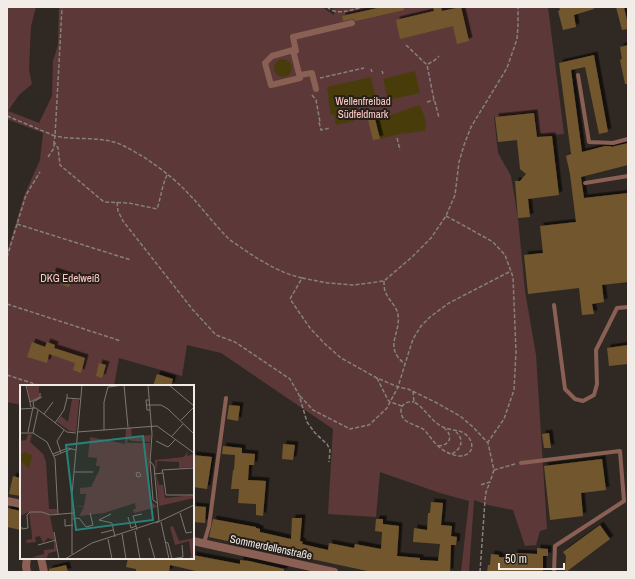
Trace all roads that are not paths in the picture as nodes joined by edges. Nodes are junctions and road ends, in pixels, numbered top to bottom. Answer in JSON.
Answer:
{"nodes":[{"id":1,"x":352,"y":23,"type":"dead end"},
{"id":2,"x":294,"y":52,"type":"junction"},
{"id":3,"x":300,"y":75,"type":"junction"},
{"id":4,"x":578,"y":75,"type":"dead end"},
{"id":5,"x":316,"y":89,"type":"dead end"},
{"id":6,"x":628,"y":139,"type":"edge"},
{"id":7,"x":628,"y":176,"type":"edge"},
{"id":8,"x":585,"y":183,"type":"dead end"},
{"id":9,"x":554,"y":305,"type":"dead end"},
{"id":10,"x":628,"y":307,"type":"edge"},
{"id":11,"x":226,"y":398,"type":"dead end"},
{"id":12,"x":521,"y":463,"type":"road end"},
{"id":13,"x":7,"y":501,"type":"edge"},
{"id":14,"x":20,"y":504,"type":"edge"},
{"id":15,"x":194,"y":541,"type":"edge"},
{"id":16,"x":204,"y":543,"type":"junction"},
{"id":17,"x":27,"y":559,"type":"edge"},
{"id":18,"x":41,"y":559,"type":"edge"},
{"id":19,"x":27,"y":572,"type":"edge"},
{"id":20,"x":44,"y":572,"type":"edge"},
{"id":21,"x":334,"y":572,"type":"edge"},
{"id":22,"x":554,"y":572,"type":"edge"}],
"edges":[{"from":1,"to":2,"type":"street"},
{"from":2,"to":3,"type":"street"},
{"from":2,"to":3,"type":"street"},
{"from":3,"to":5,"type":"street"},
{"from":4,"to":6,"type":"lane"},
{"from":7,"to":8,"type":"lane"},
{"from":9,"to":10,"type":"lane"},
{"from":11,"to":16,"type":"lane"},
{"from":12,"to":22,"type":"lane"},
{"from":13,"to":14,"type":"street"},
{"from":15,"to":16,"type":"street","name":"Sommerdellenstraße"},
{"from":16,"to":21,"type":"street","name":"Sommerdellenstraße"},
{"from":17,"to":19,"type":"street"},
{"from":18,"to":20,"type":"street"}]}
